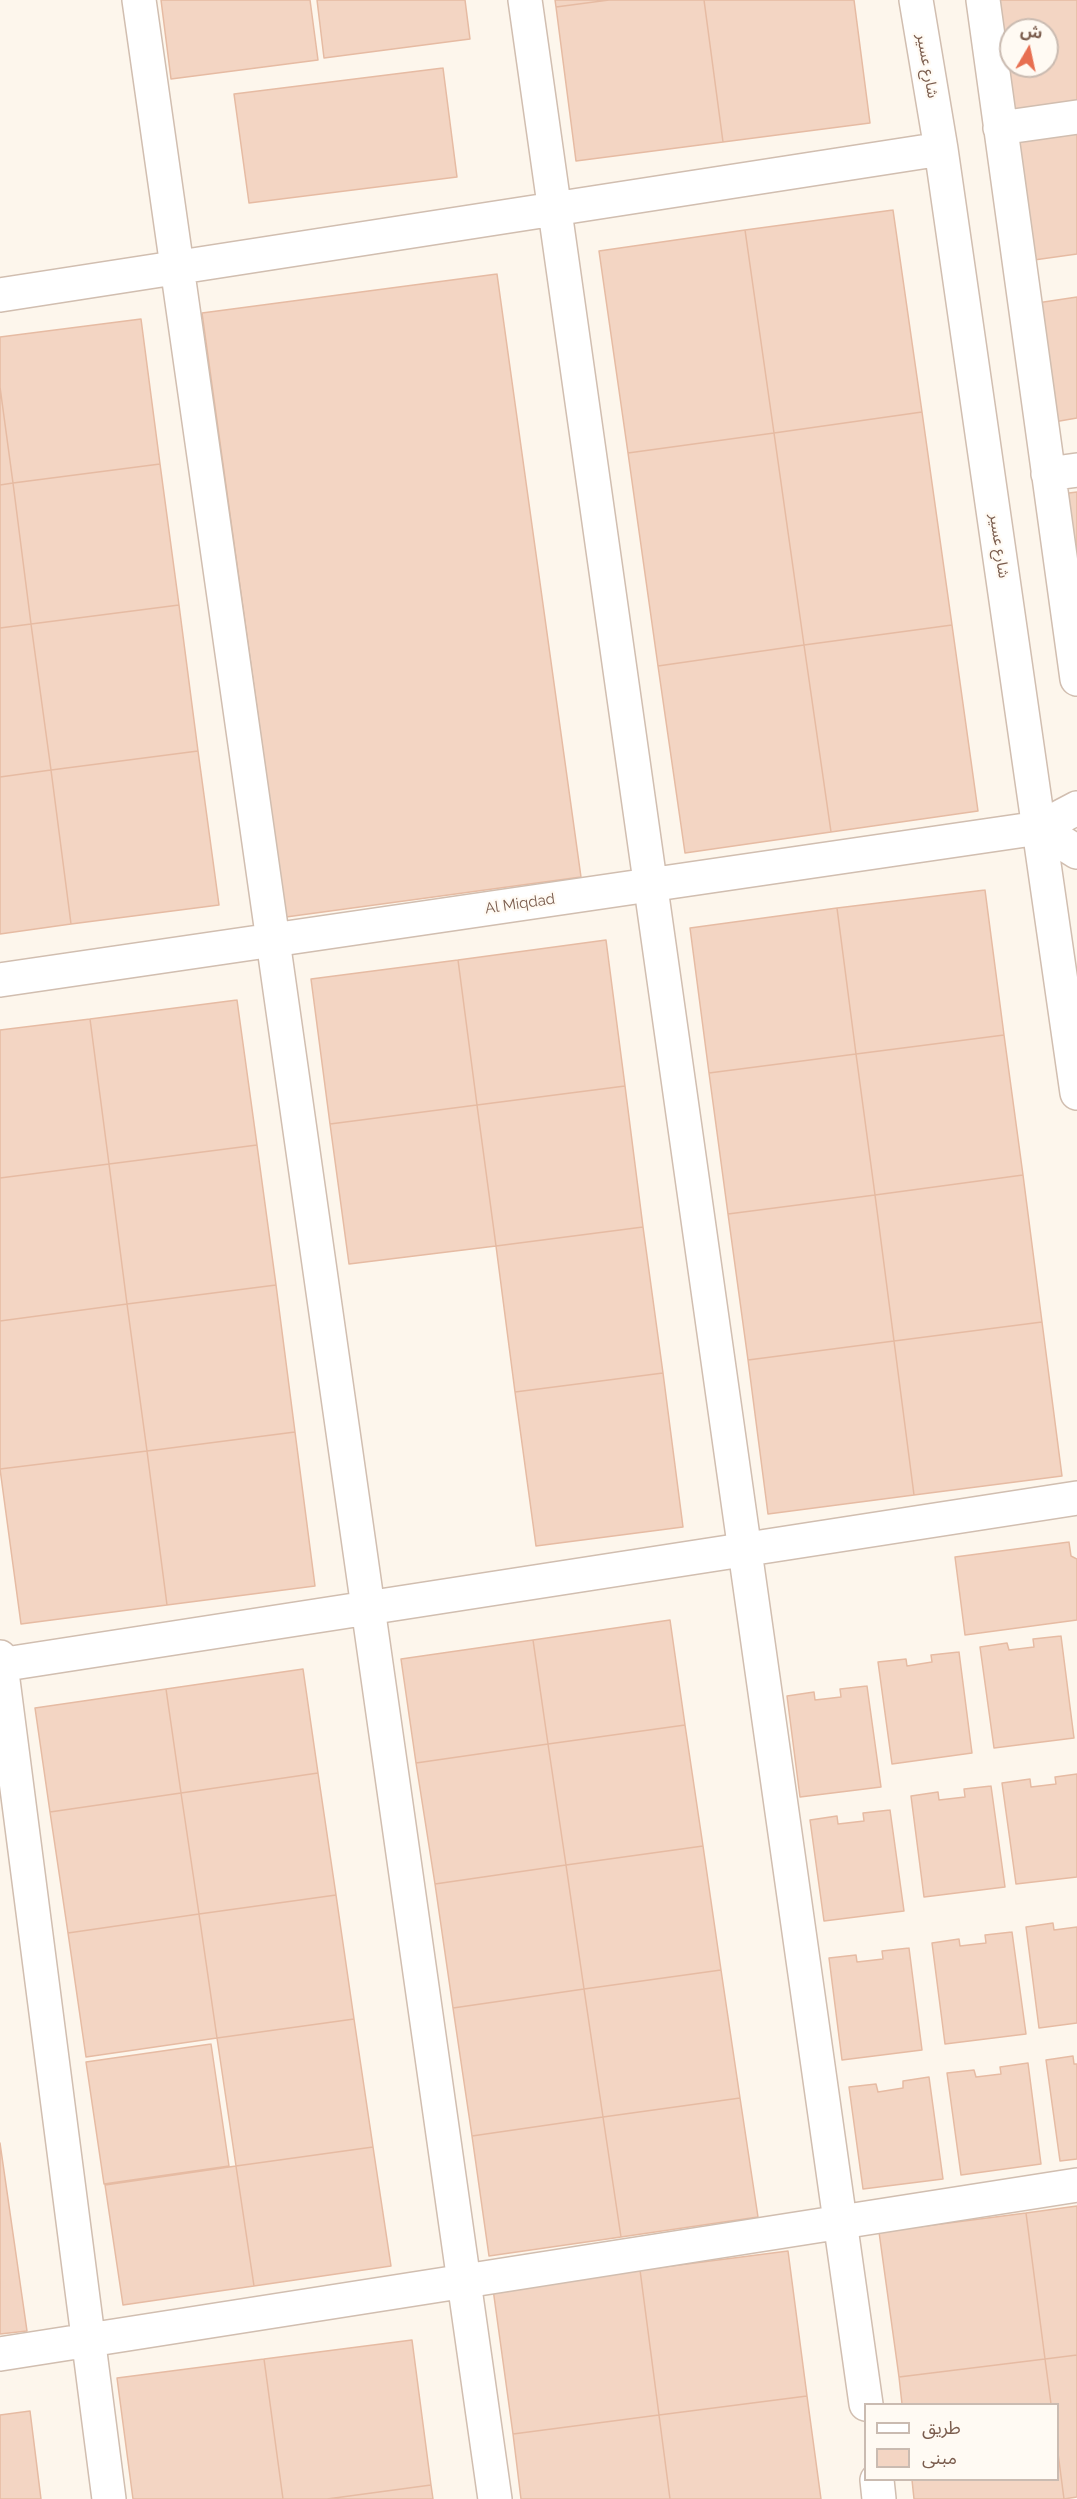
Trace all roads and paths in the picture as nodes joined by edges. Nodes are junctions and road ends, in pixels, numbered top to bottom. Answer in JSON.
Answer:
{"nodes":[{"id":1,"x":139,"y":0,"type":"edge"},
{"id":2,"x":525,"y":0,"type":"edge"},
{"id":3,"x":916,"y":0,"type":"edge"},
{"id":4,"x":983,"y":0,"type":"edge"},
{"id":5,"x":1077,"y":117,"type":"edge"},
{"id":6,"x":1000,"y":128,"type":"junction"},
{"id":7,"x":941,"y":149,"type":"junction"},
{"id":8,"x":555,"y":209,"type":"junction"},
{"id":9,"x":177,"y":268,"type":"junction"},
{"id":10,"x":0,"y":295,"type":"edge"},
{"id":11,"x":1063,"y":472,"type":"edge"},
{"id":12,"x":1077,"y":679,"type":"edge"},
{"id":13,"x":1077,"y":808,"type":"edge"},
{"id":14,"x":1039,"y":828,"type":"junction"},
{"id":15,"x":1077,"y":852,"type":"edge"},
{"id":16,"x":651,"y":885,"type":"junction"},
{"id":17,"x":273,"y":940,"type":"junction"},
{"id":18,"x":0,"y":980,"type":"edge"},
{"id":19,"x":1077,"y":1093,"type":"edge"},
{"id":20,"x":1077,"y":1498,"type":"edge"},
{"id":21,"x":745,"y":1550,"type":"junction"},
{"id":22,"x":368,"y":1608,"type":"junction"},
{"id":23,"x":0,"y":1662,"type":"edge"},
{"id":24,"x":1077,"y":2185,"type":"edge"},
{"id":25,"x":840,"y":2222,"type":"junction"},
{"id":26,"x":464,"y":2281,"type":"junction"},
{"id":27,"x":89,"y":2340,"type":"junction"},
{"id":28,"x":0,"y":2354,"type":"edge"},
{"id":29,"x":866,"y":2403,"type":"edge"},
{"id":30,"x":877,"y":2481,"type":"edge"},
{"id":31,"x":109,"y":2499,"type":"edge"},
{"id":32,"x":495,"y":2499,"type":"edge"},
{"id":33,"x":879,"y":2499,"type":"edge"}],
"edges":[{"from":1,"to":9,"type":"street"},
{"from":2,"to":8,"type":"street"},
{"from":3,"to":7,"type":"street","name":"شارع عسير"},
{"from":4,"to":6,"type":"street"},
{"from":5,"to":6,"type":"street"},
{"from":6,"to":11,"type":"street"},
{"from":7,"to":8,"type":"street"},
{"from":7,"to":14,"type":"street","name":"شارع عسير"},
{"from":8,"to":9,"type":"street"},
{"from":8,"to":16,"type":"street"},
{"from":9,"to":10,"type":"street"},
{"from":9,"to":17,"type":"street"},
{"from":11,"to":12,"type":"street"},
{"from":13,"to":14,"type":"street","name":"Al Miqdad"},
{"from":14,"to":15,"type":"street"},
{"from":14,"to":16,"type":"street","name":"Al Miqdad"},
{"from":14,"to":19,"type":"street","name":"شارع عسير"},
{"from":16,"to":17,"type":"street","name":"Al Miqdad"},
{"from":16,"to":21,"type":"street"},
{"from":17,"to":18,"type":"street","name":"Al Miqdad"},
{"from":17,"to":22,"type":"street"},
{"from":20,"to":21,"type":"street"},
{"from":21,"to":22,"type":"street"},
{"from":21,"to":25,"type":"street"},
{"from":22,"to":23,"type":"street"},
{"from":22,"to":26,"type":"street"},
{"from":23,"to":27,"type":"street"},
{"from":24,"to":25,"type":"street"},
{"from":25,"to":26,"type":"street"},
{"from":25,"to":29,"type":"street"},
{"from":26,"to":27,"type":"street"},
{"from":26,"to":32,"type":"street"},
{"from":27,"to":28,"type":"street"},
{"from":27,"to":31,"type":"street"},
{"from":30,"to":33,"type":"street"}]}
